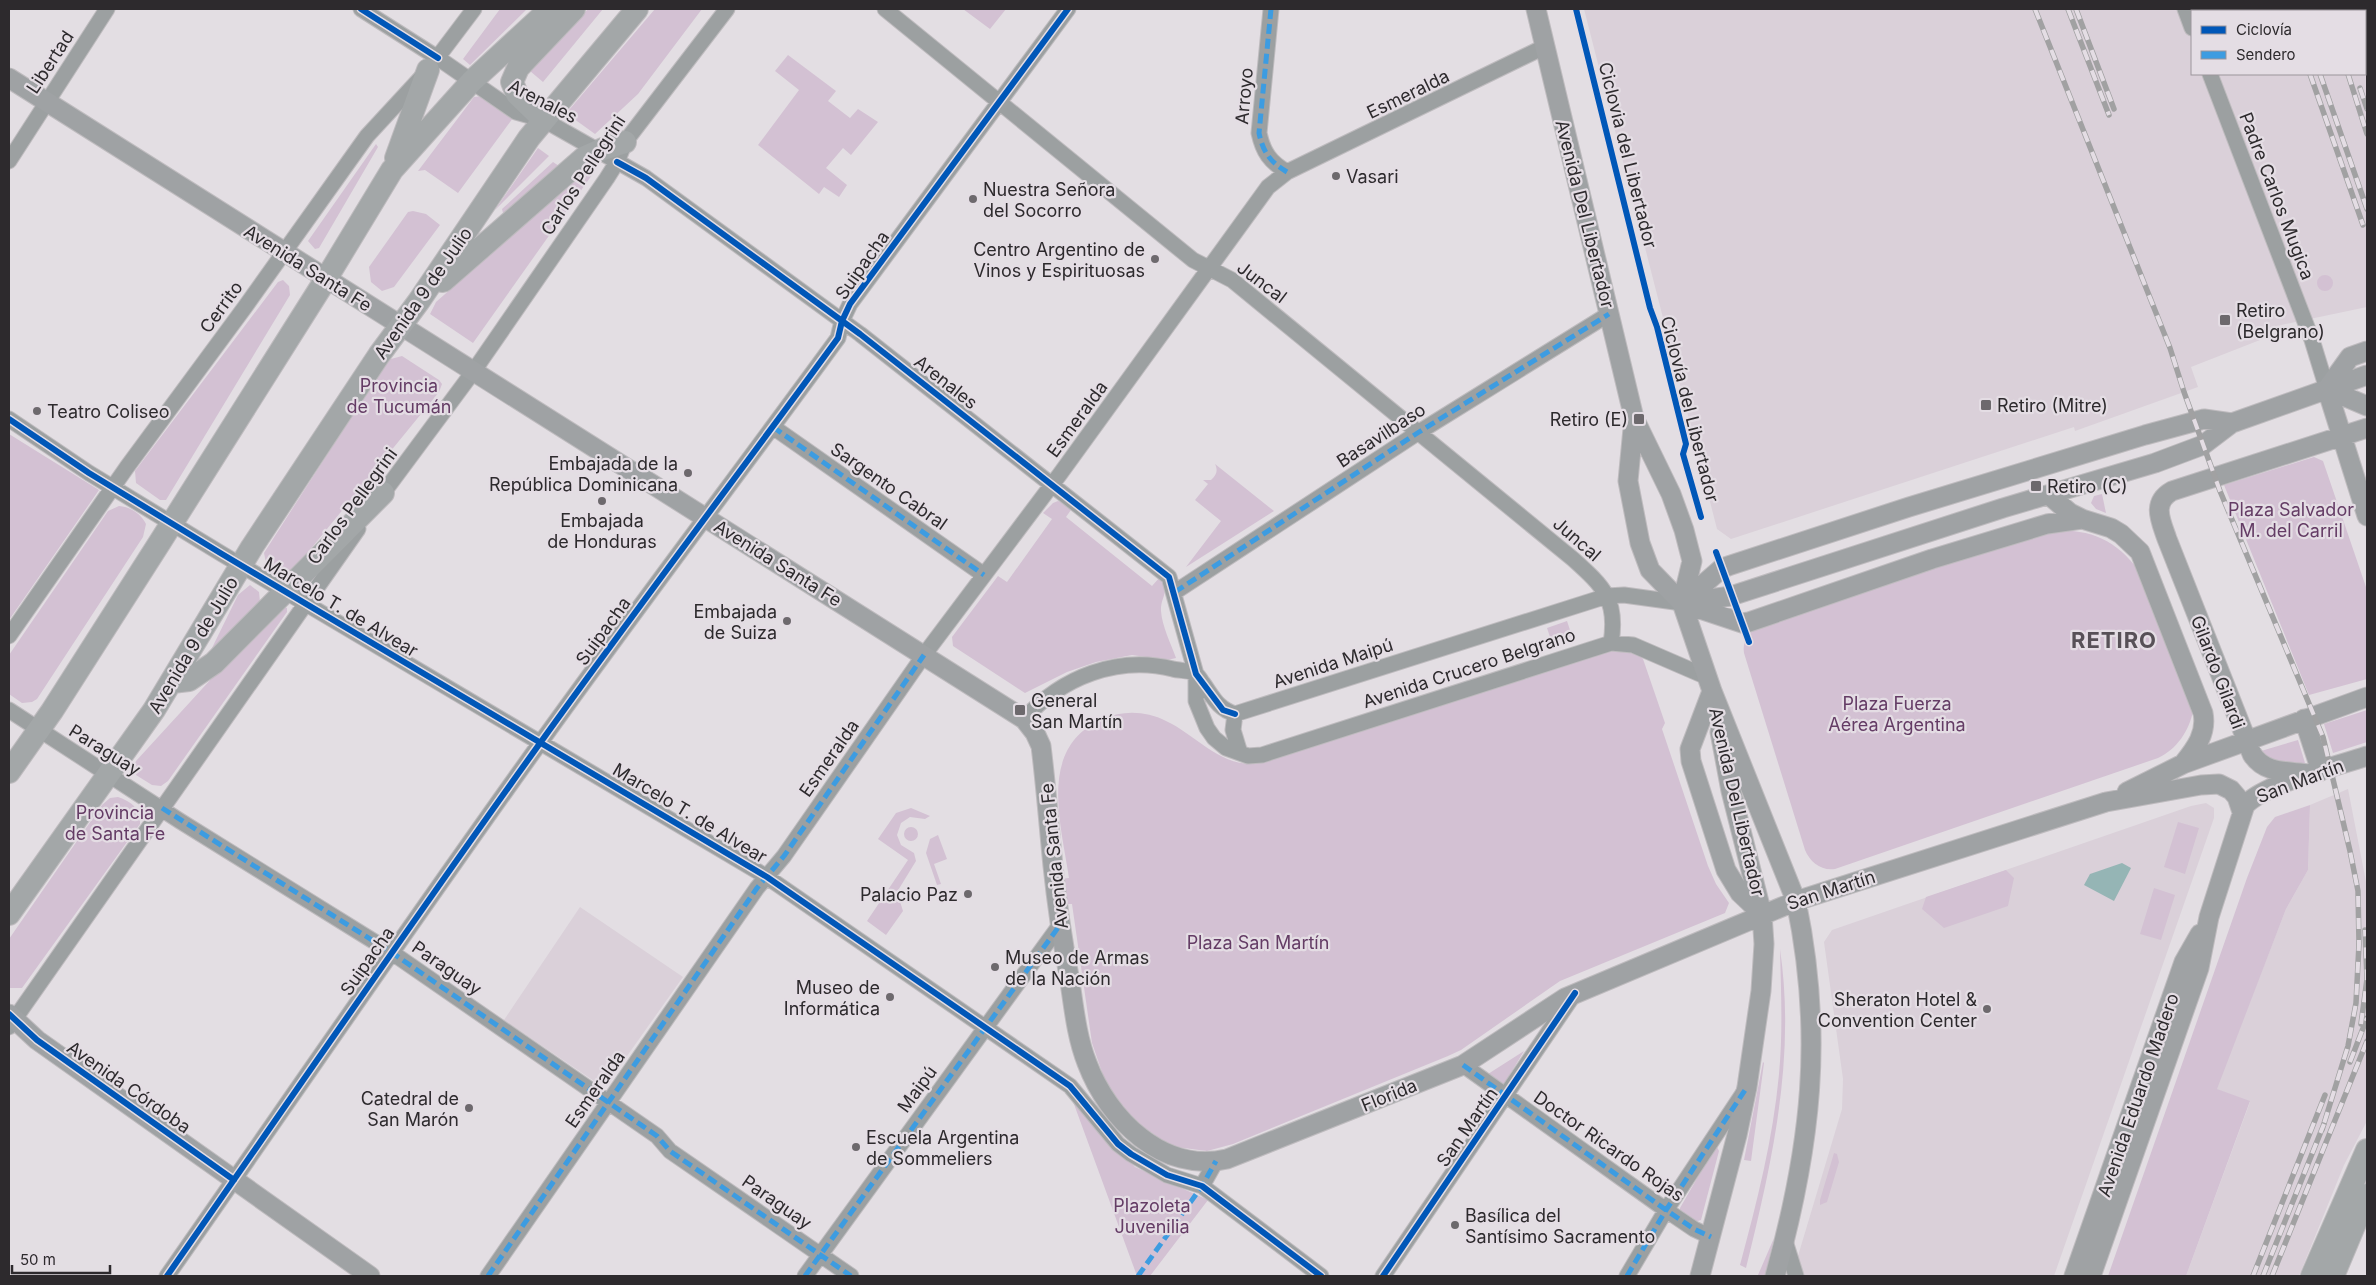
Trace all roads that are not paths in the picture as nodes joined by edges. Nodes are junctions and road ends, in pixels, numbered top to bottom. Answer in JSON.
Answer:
{"nodes":[{"id":1,"x":107,"y":9,"type":"edge"},
{"id":2,"x":361,"y":9,"type":"edge"},
{"id":3,"x":474,"y":9,"type":"edge"},
{"id":4,"x":550,"y":9,"type":"edge"},
{"id":5,"x":574,"y":9,"type":"edge"},
{"id":6,"x":637,"y":9,"type":"edge"},
{"id":7,"x":727,"y":9,"type":"edge"},
{"id":8,"x":885,"y":9,"type":"edge"},
{"id":9,"x":1068,"y":9,"type":"edge"},
{"id":10,"x":1271,"y":9,"type":"edge"},
{"id":11,"x":1536,"y":9,"type":"edge"},
{"id":12,"x":2185,"y":9,"type":"edge"},
{"id":13,"x":2191,"y":25,"type":"edge"},
{"id":14,"x":1544,"y":47,"type":"junction"},
{"id":15,"x":433,"y":64,"type":"junction"},
{"id":16,"x":2210,"y":75,"type":"edge"},
{"id":17,"x":9,"y":78,"type":"edge"},
{"id":18,"x":472,"y":82,"type":"junction"},
{"id":19,"x":1001,"y":101,"type":"junction"},
{"id":20,"x":46,"y":103,"type":"junction"},
{"id":21,"x":544,"y":120,"type":"junction"},
{"id":22,"x":625,"y":142,"type":"junction"},
{"id":23,"x":596,"y":151,"type":"junction"},
{"id":24,"x":9,"y":161,"type":"edge"},
{"id":25,"x":616,"y":162,"type":"junction"},
{"id":26,"x":392,"y":170,"type":"junction"},
{"id":27,"x":1287,"y":172,"type":"junction"},
{"id":28,"x":284,"y":252,"type":"junction"},
{"id":29,"x":1209,"y":267,"type":"junction"},
{"id":30,"x":326,"y":279,"type":"junction"},
{"id":31,"x":419,"y":301,"type":"junction"},
{"id":32,"x":1609,"y":314,"type":"junction"},
{"id":33,"x":842,"y":321,"type":"junction"},
{"id":34,"x":399,"y":326,"type":"junction"},
{"id":35,"x":2367,"y":351,"type":"edge"},
{"id":36,"x":473,"y":372,"type":"junction"},
{"id":37,"x":2367,"y":376,"type":"edge"},
{"id":38,"x":2327,"y":389,"type":"junction"},
{"id":39,"x":2367,"y":406,"type":"edge"},
{"id":40,"x":1634,"y":418,"type":"junction"},
{"id":41,"x":9,"y":419,"type":"edge"},
{"id":42,"x":2232,"y":423,"type":"junction"},
{"id":43,"x":773,"y":427,"type":"junction"},
{"id":44,"x":2367,"y":428,"type":"edge"},
{"id":45,"x":1419,"y":432,"type":"junction"},
{"id":46,"x":2342,"y":436,"type":"junction"},
{"id":47,"x":1053,"y":485,"type":"junction"},
{"id":48,"x":113,"y":487,"type":"junction"},
{"id":49,"x":383,"y":493,"type":"junction"},
{"id":50,"x":2050,"y":494,"type":"junction"},
{"id":51,"x":2367,"y":516,"type":"edge"},
{"id":52,"x":704,"y":518,"type":"junction"},
{"id":53,"x":2082,"y":519,"type":"junction"},
{"id":54,"x":172,"y":523,"type":"junction"},
{"id":55,"x":2036,"y":528,"type":"junction"},
{"id":56,"x":241,"y":565,"type":"junction"},
{"id":57,"x":984,"y":575,"type":"junction"},
{"id":58,"x":284,"y":591,"type":"junction"},
{"id":59,"x":1175,"y":592,"type":"junction"},
{"id":60,"x":1607,"y":596,"type":"junction"},
{"id":61,"x":1682,"y":603,"type":"junction"},
{"id":62,"x":306,"y":604,"type":"junction"},
{"id":63,"x":9,"y":636,"type":"edge"},
{"id":64,"x":1611,"y":643,"type":"junction"},
{"id":65,"x":924,"y":655,"type":"junction"},
{"id":66,"x":1196,"y":674,"type":"junction"},
{"id":67,"x":172,"y":682,"type":"junction"},
{"id":68,"x":1710,"y":684,"type":"junction"},
{"id":69,"x":2196,"y":692,"type":"junction"},
{"id":70,"x":2367,"y":697,"type":"edge"},
{"id":71,"x":9,"y":710,"type":"edge"},
{"id":72,"x":1235,"y":714,"type":"junction"},
{"id":73,"x":1024,"y":719,"type":"junction"},
{"id":74,"x":2304,"y":719,"type":"junction"},
{"id":75,"x":39,"y":730,"type":"junction"},
{"id":76,"x":2245,"y":740,"type":"junction"},
{"id":77,"x":541,"y":741,"type":"junction"},
{"id":78,"x":1240,"y":753,"type":"junction"},
{"id":79,"x":2367,"y":756,"type":"edge"},
{"id":80,"x":2183,"y":764,"type":"junction"},
{"id":81,"x":9,"y":772,"type":"edge"},
{"id":82,"x":2317,"y":773,"type":"junction"},
{"id":83,"x":108,"y":774,"type":"junction"},
{"id":84,"x":2106,"y":802,"type":"junction"},
{"id":85,"x":162,"y":808,"type":"junction"},
{"id":86,"x":2242,"y":812,"type":"junction"},
{"id":87,"x":768,"y":877,"type":"junction"},
{"id":88,"x":1796,"y":900,"type":"junction"},
{"id":89,"x":9,"y":914,"type":"edge"},
{"id":90,"x":1762,"y":914,"type":"junction"},
{"id":91,"x":2208,"y":917,"type":"junction"},
{"id":92,"x":1060,"y":925,"type":"junction"},
{"id":93,"x":391,"y":952,"type":"junction"},
{"id":94,"x":1575,"y":993,"type":"junction"},
{"id":95,"x":11,"y":1020,"type":"edge"},
{"id":96,"x":986,"y":1026,"type":"junction"},
{"id":97,"x":1463,"y":1065,"type":"junction"},
{"id":98,"x":1747,"y":1087,"type":"junction"},
{"id":99,"x":1506,"y":1097,"type":"junction"},
{"id":100,"x":608,"y":1102,"type":"junction"},
{"id":101,"x":2367,"y":1150,"type":"edge"},
{"id":102,"x":1216,"y":1161,"type":"junction"},
{"id":103,"x":234,"y":1180,"type":"junction"},
{"id":104,"x":1202,"y":1186,"type":"junction"},
{"id":105,"x":2367,"y":1195,"type":"edge"},
{"id":106,"x":1666,"y":1210,"type":"junction"},
{"id":107,"x":1711,"y":1237,"type":"junction"},
{"id":108,"x":1785,"y":1241,"type":"junction"},
{"id":109,"x":821,"y":1255,"type":"junction"},
{"id":110,"x":167,"y":1276,"type":"edge"},
{"id":111,"x":370,"y":1276,"type":"edge"},
{"id":112,"x":488,"y":1276,"type":"edge"},
{"id":113,"x":805,"y":1276,"type":"edge"},
{"id":114,"x":851,"y":1276,"type":"edge"},
{"id":115,"x":1321,"y":1276,"type":"edge"},
{"id":116,"x":1383,"y":1276,"type":"edge"},
{"id":117,"x":1627,"y":1276,"type":"edge"},
{"id":118,"x":1700,"y":1276,"type":"edge"},
{"id":119,"x":1775,"y":1276,"type":"edge"},
{"id":120,"x":1796,"y":1276,"type":"edge"},
{"id":121,"x":2074,"y":1276,"type":"edge"},
{"id":122,"x":2091,"y":1276,"type":"edge"},
{"id":123,"x":2312,"y":1276,"type":"edge"},
{"id":124,"x":2333,"y":1276,"type":"edge"}],
"edges":[{"from":1,"to":20,"type":"street","name":"Libertad"},
{"from":2,"to":15,"type":"street","name":"Arenales"},
{"from":3,"to":15,"type":"street","name":"Cerrito"},
{"from":4,"to":18,"type":"highway"},
{"from":5,"to":21,"type":"highway"},
{"from":6,"to":21,"type":"highway","name":"Avenida 9 de Julio"},
{"from":7,"to":22,"type":"street","name":"Carlos Pellegrini"},
{"from":8,"to":19,"type":"street","name":"Juncal"},
{"from":9,"to":19,"type":"street","name":"Suipacha"},
{"from":10,"to":27,"type":"street","name":"Arroyo"},
{"from":11,"to":14,"type":"main road","name":"Avenida Del Libertador"},
{"from":12,"to":13,"type":"street"},
{"from":14,"to":27,"type":"street","name":"Esmeralda"},
{"from":14,"to":32,"type":"main road","name":"Avenida Del Libertador"},
{"from":15,"to":18,"type":"street","name":"Arenales"},
{"from":15,"to":26,"type":"highway"},
{"from":15,"to":28,"type":"street","name":"Cerrito"},
{"from":16,"to":38,"type":"street","name":"Padre Carlos Mugica"},
{"from":17,"to":20,"type":"main road","name":"Avenida Santa Fe"},
{"from":18,"to":21,"type":"street","name":"Arenales"},
{"from":18,"to":26,"type":"highway"},
{"from":19,"to":29,"type":"street","name":"Juncal"},
{"from":19,"to":33,"type":"street","name":"Suipacha"},
{"from":20,"to":24,"type":"street","name":"Libertad"},
{"from":20,"to":28,"type":"main road","name":"Avenida Santa Fe"},
{"from":21,"to":23,"type":"street","name":"Arenales"},
{"from":21,"to":31,"type":"highway","name":"Avenida 9 de Julio"},
{"from":22,"to":23,"type":"highway"},
{"from":22,"to":25,"type":"street","name":"Carlos Pellegrini"},
{"from":23,"to":25,"type":"street","name":"Arenales"},
{"from":23,"to":31,"type":"highway"},
{"from":25,"to":33,"type":"street","name":"Arenales"},
{"from":25,"to":36,"type":"street","name":"Carlos Pellegrini"},
{"from":26,"to":30,"type":"highway"},
{"from":27,"to":29,"type":"street"},
{"from":28,"to":30,"type":"main road","name":"Avenida Santa Fe"},
{"from":28,"to":48,"type":"street","name":"Cerrito"},
{"from":29,"to":45,"type":"street","name":"Juncal"},
{"from":29,"to":47,"type":"street","name":"Esmeralda"},
{"from":30,"to":34,"type":"main road","name":"Avenida Santa Fe"},
{"from":30,"to":54,"type":"highway"},
{"from":31,"to":34,"type":"highway","name":"Avenida 9 de Julio"},
{"from":32,"to":40,"type":"main road","name":"Avenida Del Libertador"},
{"from":32,"to":45,"type":"street","name":"Basavilbaso"},
{"from":33,"to":43,"type":"street","name":"Suipacha"},
{"from":33,"to":47,"type":"street","name":"Arenales"},
{"from":34,"to":36,"type":"main road","name":"Avenida Santa Fe"},
{"from":34,"to":56,"type":"highway","name":"Avenida 9 de Julio"},
{"from":35,"to":38,"type":"main road"},
{"from":36,"to":49,"type":"street","name":"Carlos Pellegrini"},
{"from":36,"to":52,"type":"main road","name":"Avenida Santa Fe"},
{"from":37,"to":38,"type":"main road"},
{"from":38,"to":39,"type":"main road"},
{"from":38,"to":42,"type":"main road"},
{"from":38,"to":46,"type":"main road"},
{"from":40,"to":61,"type":"main road","name":"Avenida Del Libertador"},
{"from":40,"to":61,"type":"main road","name":"Avenida Del Libertador"},
{"from":41,"to":48,"type":"street","name":"Marcelo T. de Alvear"},
{"from":42,"to":50,"type":"main road"},
{"from":42,"to":61,"type":"main road"},
{"from":43,"to":52,"type":"street","name":"Suipacha"},
{"from":43,"to":57,"type":"street","name":"Sargento Cabral"},
{"from":44,"to":46,"type":"main road"},
{"from":45,"to":59,"type":"street","name":"Basavilbaso"},
{"from":45,"to":60,"type":"street","name":"Juncal"},
{"from":46,"to":51,"type":"main road"},
{"from":46,"to":76,"type":"main road","name":"Gilardo Gilardi"},
{"from":47,"to":57,"type":"street","name":"Esmeralda"},
{"from":47,"to":59,"type":"street","name":"Arenales"},
{"from":48,"to":54,"type":"street","name":"Marcelo T. de Alvear"},
{"from":48,"to":63,"type":"street","name":"Cerrito"},
{"from":49,"to":58,"type":"highway"},
{"from":49,"to":62,"type":"street","name":"Carlos Pellegrini"},
{"from":50,"to":53,"type":"main road"},
{"from":50,"to":55,"type":"main road"},
{"from":50,"to":61,"type":"main road"},
{"from":52,"to":65,"type":"main road","name":"Avenida Santa Fe"},
{"from":52,"to":77,"type":"street","name":"Suipacha"},
{"from":53,"to":55,"type":"main road"},
{"from":53,"to":69,"type":"main road","name":"Gilardo Gilardi"},
{"from":54,"to":56,"type":"street","name":"Marcelo T. de Alvear"},
{"from":54,"to":75,"type":"highway"},
{"from":55,"to":61,"type":"main road"},
{"from":56,"to":58,"type":"street","name":"Marcelo T. de Alvear"},
{"from":56,"to":67,"type":"highway","name":"Avenida 9 de Julio"},
{"from":57,"to":65,"type":"street","name":"Esmeralda"},
{"from":58,"to":62,"type":"street","name":"Marcelo T. de Alvear"},
{"from":58,"to":67,"type":"highway"},
{"from":59,"to":66,"type":"street","name":"Arenales"},
{"from":60,"to":61,"type":"street","name":"Avenida Maipú"},
{"from":60,"to":64,"type":"street"},
{"from":60,"to":72,"type":"street","name":"Avenida Maipú"},
{"from":61,"to":68,"type":"main road","name":"Avenida Del Libertador"},
{"from":62,"to":77,"type":"street","name":"Marcelo T. de Alvear"},
{"from":62,"to":85,"type":"street","name":"Carlos Pellegrini"},
{"from":64,"to":68,"type":"street","name":"Avenida Crucero Belgrano"},
{"from":64,"to":78,"type":"street","name":"Avenida Crucero Belgrano"},
{"from":65,"to":73,"type":"main road","name":"Avenida Santa Fe"},
{"from":65,"to":87,"type":"street","name":"Esmeralda"},
{"from":66,"to":72,"type":"street"},
{"from":66,"to":73,"type":"street"},
{"from":66,"to":78,"type":"street","name":"Arenales"},
{"from":67,"to":83,"type":"highway","name":"Avenida 9 de Julio"},
{"from":68,"to":88,"type":"main road","name":"Avenida Del Libertador"},
{"from":68,"to":90,"type":"main road","name":"Avenida Del Libertador"},
{"from":68,"to":90,"type":"main road"},
{"from":69,"to":76,"type":"main road","name":"Gilardo Gilardi"},
{"from":69,"to":80,"type":"main road"},
{"from":70,"to":74,"type":"main road","name":"San Martín"},
{"from":71,"to":75,"type":"street","name":"Paraguay"},
{"from":72,"to":78,"type":"street"},
{"from":73,"to":92,"type":"main road","name":"Avenida Santa Fe"},
{"from":74,"to":76,"type":"main road","name":"San Martín"},
{"from":74,"to":82,"type":"main road"},
{"from":75,"to":81,"type":"highway"},
{"from":75,"to":83,"type":"street","name":"Paraguay"},
{"from":76,"to":80,"type":"main road","name":"San Martín"},
{"from":76,"to":82,"type":"main road"},
{"from":77,"to":87,"type":"street","name":"Marcelo T. de Alvear"},
{"from":77,"to":93,"type":"street","name":"Suipacha"},
{"from":79,"to":82,"type":"main road","name":"San Martín"},
{"from":80,"to":84,"type":"main road","name":"San Martín"},
{"from":82,"to":86,"type":"main road","name":"San Martín"},
{"from":83,"to":85,"type":"street","name":"Paraguay"},
{"from":83,"to":89,"type":"highway","name":"Avenida 9 de Julio"},
{"from":84,"to":86,"type":"main road","name":"San Martín"},
{"from":84,"to":88,"type":"main road","name":"San Martín"},
{"from":85,"to":93,"type":"street","name":"Paraguay"},
{"from":85,"to":95,"type":"street","name":"Carlos Pellegrini"},
{"from":86,"to":91,"type":"main road","name":"Avenida Eduardo Madero"},
{"from":87,"to":96,"type":"street","name":"Marcelo T. de Alvear"},
{"from":87,"to":100,"type":"street","name":"Esmeralda"},
{"from":88,"to":90,"type":"main road","name":"San Martín"},
{"from":88,"to":108,"type":"main road","name":"Avenida Del Libertador"},
{"from":90,"to":94,"type":"main road","name":"San Martín"},
{"from":90,"to":98,"type":"main road","name":"Avenida Del Libertador"},
{"from":91,"to":121,"type":"main road","name":"Avenida Eduardo Madero"},
{"from":91,"to":122,"type":"main road","name":"Avenida Eduardo Madero"},
{"from":92,"to":96,"type":"street","name":"Maipú"},
{"from":92,"to":102,"type":"main road","name":"Avenida Santa Fe"},
{"from":93,"to":100,"type":"street","name":"Paraguay"},
{"from":93,"to":103,"type":"street","name":"Suipacha"},
{"from":94,"to":97,"type":"main road","name":"Florida"},
{"from":94,"to":99,"type":"street","name":"San Martín"},
{"from":95,"to":103,"type":"main road","name":"Avenida Córdoba"},
{"from":96,"to":104,"type":"street","name":"Marcelo T. de Alvear"},
{"from":96,"to":109,"type":"street","name":"Maipú"},
{"from":97,"to":99,"type":"street","name":"Doctor Ricardo Rojas"},
{"from":97,"to":102,"type":"main road","name":"Florida"},
{"from":98,"to":106,"type":"street"},
{"from":98,"to":107,"type":"main road","name":"Avenida Del Libertador"},
{"from":99,"to":106,"type":"street","name":"Doctor Ricardo Rojas"},
{"from":99,"to":116,"type":"street","name":"San Martín"},
{"from":100,"to":109,"type":"street","name":"Paraguay"},
{"from":100,"to":112,"type":"street","name":"Esmeralda"},
{"from":101,"to":123,"type":"highway"},
{"from":102,"to":104,"type":"street"},
{"from":103,"to":110,"type":"street","name":"Suipacha"},
{"from":103,"to":111,"type":"main road","name":"Avenida Córdoba"},
{"from":104,"to":115,"type":"street","name":"Marcelo T. de Alvear"},
{"from":105,"to":124,"type":"highway"},
{"from":106,"to":107,"type":"street","name":"Doctor Ricardo Rojas"},
{"from":106,"to":117,"type":"street"},
{"from":107,"to":118,"type":"main road","name":"Avenida Del Libertador"},
{"from":108,"to":119,"type":"main road","name":"Avenida Del Libertador"},
{"from":108,"to":120,"type":"street"},
{"from":109,"to":113,"type":"street","name":"Maipú"},
{"from":109,"to":114,"type":"street","name":"Paraguay"}]}
